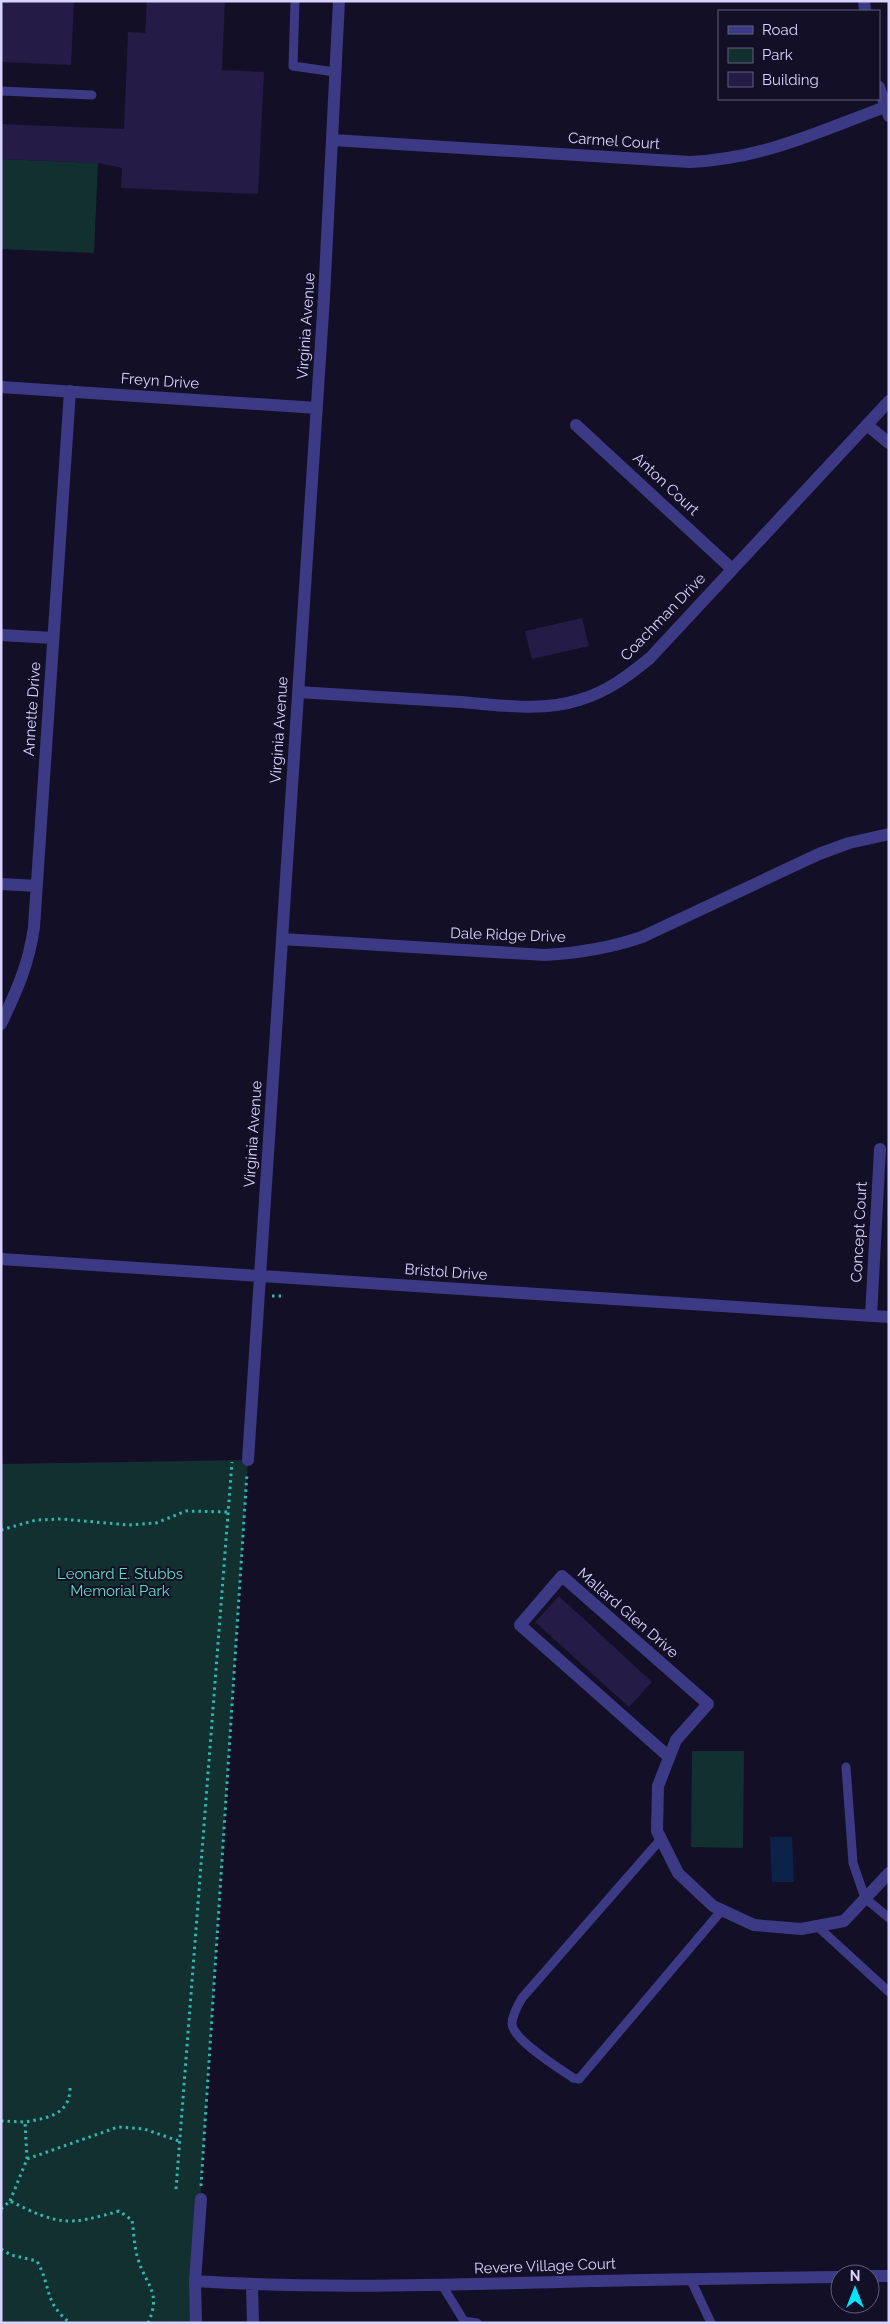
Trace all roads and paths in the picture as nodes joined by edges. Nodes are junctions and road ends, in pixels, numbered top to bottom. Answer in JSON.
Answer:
{"nodes":[{"id":1,"x":294,"y":1,"type":"edge"},
{"id":2,"x":339,"y":1,"type":"edge"},
{"id":3,"x":335,"y":72,"type":"junction"},
{"id":4,"x":880,"y":90,"type":"edge"},
{"id":5,"x":1,"y":91,"type":"edge"},
{"id":6,"x":92,"y":95,"type":"dead end"},
{"id":7,"x":887,"y":112,"type":"edge"},
{"id":8,"x":332,"y":140,"type":"junction"},
{"id":9,"x":1,"y":387,"type":"edge"},
{"id":10,"x":70,"y":392,"type":"junction"},
{"id":11,"x":889,"y":400,"type":"edge"},
{"id":12,"x":317,"y":408,"type":"junction"},
{"id":13,"x":576,"y":425,"type":"dead end"},
{"id":14,"x":866,"y":425,"type":"junction"},
{"id":15,"x":889,"y":443,"type":"edge"},
{"id":16,"x":732,"y":569,"type":"junction"},
{"id":17,"x":1,"y":635,"type":"edge"},
{"id":18,"x":53,"y":638,"type":"junction"},
{"id":19,"x":298,"y":692,"type":"junction"},
{"id":20,"x":889,"y":834,"type":"edge"},
{"id":21,"x":1,"y":884,"type":"edge"},
{"id":22,"x":37,"y":886,"type":"junction"},
{"id":23,"x":282,"y":939,"type":"junction"},
{"id":24,"x":1,"y":1024,"type":"edge"},
{"id":25,"x":880,"y":1149,"type":"dead end"},
{"id":26,"x":1,"y":1259,"type":"edge"},
{"id":27,"x":261,"y":1276,"type":"junction"},
{"id":28,"x":259,"y":1295,"type":"junction"},
{"id":29,"x":284,"y":1296,"type":"dead end"},
{"id":30,"x":871,"y":1316,"type":"junction"},
{"id":31,"x":889,"y":1317,"type":"edge"},
{"id":32,"x":232,"y":1460,"type":"dead end"},
{"id":33,"x":248,"y":1460,"type":"joint"},
{"id":34,"x":228,"y":1512,"type":"junction"},
{"id":35,"x":1,"y":1530,"type":"edge"},
{"id":36,"x":669,"y":1757,"type":"junction"},
{"id":37,"x":846,"y":1767,"type":"dead end"},
{"id":38,"x":661,"y":1839,"type":"junction"},
{"id":39,"x":889,"y":1873,"type":"edge"},
{"id":40,"x":865,"y":1898,"type":"junction"},
{"id":41,"x":722,"y":1910,"type":"junction"},
{"id":42,"x":889,"y":1918,"type":"edge"},
{"id":43,"x":816,"y":1926,"type":"junction"},
{"id":44,"x":889,"y":1992,"type":"edge"},
{"id":45,"x":70,"y":2086,"type":"dead end"},
{"id":46,"x":1,"y":2121,"type":"edge"},
{"id":47,"x":25,"y":2122,"type":"junction"},
{"id":48,"x":179,"y":2141,"type":"junction"},
{"id":49,"x":27,"y":2159,"type":"junction"},
{"id":50,"x":176,"y":2189,"type":"dead end"},
{"id":51,"x":201,"y":2199,"type":"joint"},
{"id":52,"x":10,"y":2201,"type":"junction"},
{"id":53,"x":1,"y":2209,"type":"edge"},
{"id":54,"x":1,"y":2249,"type":"edge"},
{"id":55,"x":830,"y":2277,"type":"edge"},
{"id":56,"x":690,"y":2278,"type":"junction"},
{"id":57,"x":195,"y":2281,"type":"junction"},
{"id":58,"x":252,"y":2285,"type":"junction"},
{"id":59,"x":442,"y":2285,"type":"junction"},
{"id":60,"x":464,"y":2322,"type":"edge"},
{"id":61,"x":70,"y":2323,"type":"edge"},
{"id":62,"x":148,"y":2323,"type":"edge"},
{"id":63,"x":196,"y":2323,"type":"edge"},
{"id":64,"x":253,"y":2323,"type":"edge"},
{"id":65,"x":476,"y":2323,"type":"edge"},
{"id":66,"x":711,"y":2323,"type":"edge"}],
"edges":[{"from":1,"to":3,"type":"lane"},
{"from":2,"to":3,"type":"street","name":"Virginia Avenue"},
{"from":3,"to":8,"type":"street","name":"Virginia Avenue"},
{"from":4,"to":7,"type":"street"},
{"from":5,"to":6,"type":"lane"},
{"from":7,"to":8,"type":"street","name":"Carmel Court"},
{"from":8,"to":12,"type":"street","name":"Virginia Avenue"},
{"from":9,"to":10,"type":"street","name":"Freyn Drive"},
{"from":10,"to":12,"type":"street","name":"Freyn Drive"},
{"from":10,"to":18,"type":"street","name":"Annette Drive"},
{"from":11,"to":14,"type":"street","name":"Coachman Drive"},
{"from":12,"to":19,"type":"street","name":"Virginia Avenue"},
{"from":13,"to":16,"type":"street","name":"Anton Court"},
{"from":14,"to":15,"type":"street"},
{"from":14,"to":16,"type":"street","name":"Coachman Drive"},
{"from":16,"to":19,"type":"street","name":"Coachman Drive"},
{"from":17,"to":18,"type":"street"},
{"from":18,"to":22,"type":"street","name":"Annette Drive"},
{"from":19,"to":23,"type":"street","name":"Virginia Avenue"},
{"from":20,"to":23,"type":"street","name":"Dale Ridge Drive"},
{"from":21,"to":22,"type":"street"},
{"from":22,"to":24,"type":"street","name":"Annette Drive"},
{"from":23,"to":27,"type":"street","name":"Virginia Avenue"},
{"from":25,"to":30,"type":"street","name":"Concept Court"},
{"from":26,"to":27,"type":"street","name":"Bristol Drive"},
{"from":27,"to":28,"type":"street","name":"Virginia Avenue"},
{"from":27,"to":30,"type":"street","name":"Bristol Drive"},
{"from":28,"to":29,"type":"path"},
{"from":28,"to":33,"type":"street","name":"Virginia Avenue"},
{"from":30,"to":31,"type":"street","name":"Bristol Drive"},
{"from":32,"to":34,"type":"path"},
{"from":33,"to":51,"type":"path"},
{"from":34,"to":35,"type":"path"},
{"from":34,"to":48,"type":"path"},
{"from":36,"to":36,"type":"street","name":"Mallard Glen Drive"},
{"from":36,"to":38,"type":"street","name":"Mallard Glen Drive"},
{"from":37,"to":40,"type":"lane"},
{"from":38,"to":41,"type":"street","name":"Mallard Glen Drive"},
{"from":38,"to":41,"type":"lane"},
{"from":39,"to":40,"type":"street","name":"Mallard Glen Drive"},
{"from":40,"to":42,"type":"lane"},
{"from":40,"to":43,"type":"street","name":"Mallard Glen Drive"},
{"from":41,"to":43,"type":"street","name":"Mallard Glen Drive"},
{"from":43,"to":44,"type":"lane"},
{"from":45,"to":47,"type":"path"},
{"from":46,"to":47,"type":"path"},
{"from":47,"to":49,"type":"path"},
{"from":48,"to":49,"type":"path"},
{"from":48,"to":50,"type":"path"},
{"from":49,"to":52,"type":"path"},
{"from":51,"to":57,"type":"street"},
{"from":52,"to":53,"type":"path"},
{"from":52,"to":62,"type":"path"},
{"from":54,"to":61,"type":"path"},
{"from":55,"to":56,"type":"street","name":"Revere Village Court"},
{"from":56,"to":59,"type":"street","name":"Revere Village Court"},
{"from":56,"to":66,"type":"lane"},
{"from":57,"to":58,"type":"street","name":"Revere Village Court"},
{"from":57,"to":63,"type":"street"},
{"from":58,"to":59,"type":"street","name":"Revere Village Court"},
{"from":58,"to":64,"type":"street"},
{"from":59,"to":60,"type":"lane"},
{"from":60,"to":65,"type":"lane"}]}
